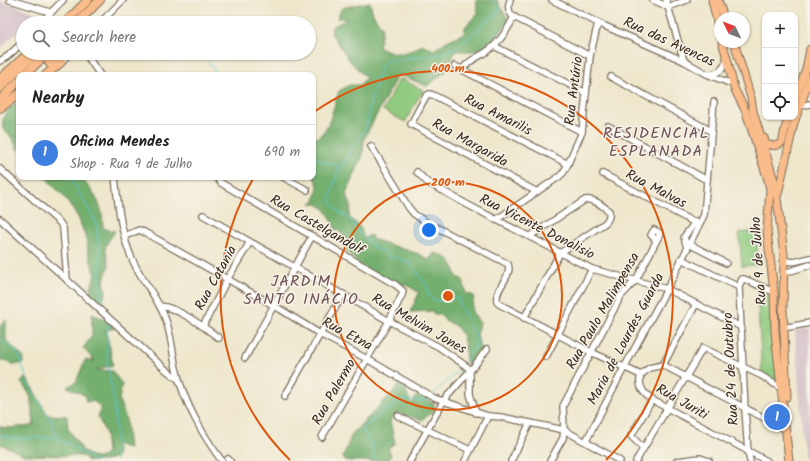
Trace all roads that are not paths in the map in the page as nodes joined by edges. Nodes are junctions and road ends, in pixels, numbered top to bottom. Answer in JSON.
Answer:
{"nodes":[{"id":1,"x":10,"y":0,"type":"edge"},
{"id":2,"x":36,"y":0,"type":"edge"},
{"id":3,"x":63,"y":0,"type":"edge"},
{"id":4,"x":88,"y":0,"type":"edge"},
{"id":5,"x":100,"y":0,"type":"edge"},
{"id":6,"x":123,"y":0,"type":"edge"},
{"id":7,"x":510,"y":0,"type":"edge"},
{"id":8,"x":552,"y":0,"type":"edge"},
{"id":9,"x":653,"y":0,"type":"edge"},
{"id":10,"x":666,"y":0,"type":"edge"},
{"id":11,"x":687,"y":0,"type":"edge"},
{"id":12,"x":712,"y":0,"type":"edge"},
{"id":13,"x":718,"y":0,"type":"edge"},
{"id":14,"x":35,"y":7,"type":"junction"},
{"id":15,"x":668,"y":7,"type":"junction"},
{"id":16,"x":50,"y":12,"type":"junction"},
{"id":17,"x":715,"y":12,"type":"edge"},
{"id":18,"x":722,"y":12,"type":"edge"},
{"id":19,"x":47,"y":16,"type":"edge"},
{"id":20,"x":72,"y":16,"type":"edge"},
{"id":21,"x":84,"y":16,"type":"edge"},
{"id":22,"x":107,"y":16,"type":"edge"},
{"id":23,"x":514,"y":17,"type":"junction"},
{"id":24,"x":598,"y":23,"type":"junction"},
{"id":25,"x":494,"y":46,"type":"junction"},
{"id":26,"x":724,"y":48,"type":"edge"},
{"id":27,"x":728,"y":48,"type":"edge"},
{"id":28,"x":737,"y":48,"type":"edge"},
{"id":29,"x":16,"y":49,"type":"edge"},
{"id":30,"x":810,"y":49,"type":"edge"},
{"id":31,"x":726,"y":55,"type":"junction"},
{"id":32,"x":590,"y":56,"type":"junction"},
{"id":33,"x":20,"y":60,"type":"edge"},
{"id":34,"x":29,"y":60,"type":"edge"},
{"id":35,"x":41,"y":60,"type":"edge"},
{"id":36,"x":48,"y":60,"type":"edge"},
{"id":37,"x":90,"y":60,"type":"edge"},
{"id":38,"x":0,"y":61,"type":"edge"},
{"id":39,"x":684,"y":61,"type":"junction"},
{"id":40,"x":61,"y":62,"type":"joint"},
{"id":41,"x":455,"y":66,"type":"dead end"},
{"id":42,"x":462,"y":70,"type":"junction"},
{"id":43,"x":16,"y":72,"type":"edge"},
{"id":44,"x":16,"y":72,"type":"edge"},
{"id":45,"x":28,"y":72,"type":"edge"},
{"id":46,"x":49,"y":72,"type":"edge"},
{"id":47,"x":98,"y":72,"type":"edge"},
{"id":48,"x":707,"y":74,"type":"junction"},
{"id":49,"x":611,"y":77,"type":"dead end"},
{"id":50,"x":0,"y":78,"type":"edge"},
{"id":51,"x":746,"y":78,"type":"junction"},
{"id":52,"x":810,"y":78,"type":"edge"},
{"id":53,"x":733,"y":83,"type":"junction"},
{"id":54,"x":16,"y":84,"type":"edge"},
{"id":55,"x":0,"y":88,"type":"edge"},
{"id":56,"x":798,"y":91,"type":"edge"},
{"id":57,"x":586,"y":93,"type":"junction"},
{"id":58,"x":16,"y":96,"type":"edge"},
{"id":59,"x":0,"y":100,"type":"edge"},
{"id":60,"x":714,"y":102,"type":"dead end"},
{"id":61,"x":810,"y":104,"type":"edge"},
{"id":62,"x":421,"y":105,"type":"joint"},
{"id":63,"x":800,"y":106,"type":"junction"},
{"id":64,"x":0,"y":108,"type":"edge"},
{"id":65,"x":756,"y":120,"type":"junction"},
{"id":66,"x":787,"y":120,"type":"edge"},
{"id":67,"x":608,"y":126,"type":"dead end"},
{"id":68,"x":711,"y":130,"type":"junction"},
{"id":69,"x":582,"y":132,"type":"junction"},
{"id":70,"x":371,"y":146,"type":"dead end"},
{"id":71,"x":568,"y":164,"type":"junction"},
{"id":72,"x":0,"y":169,"type":"edge"},
{"id":73,"x":417,"y":172,"type":"dead end"},
{"id":74,"x":603,"y":174,"type":"dead end"},
{"id":75,"x":115,"y":180,"type":"edge"},
{"id":76,"x":218,"y":180,"type":"edge"},
{"id":77,"x":289,"y":180,"type":"edge"},
{"id":78,"x":707,"y":180,"type":"junction"},
{"id":79,"x":307,"y":190,"type":"dead end"},
{"id":80,"x":770,"y":190,"type":"junction"},
{"id":81,"x":537,"y":192,"type":"junction"},
{"id":82,"x":777,"y":198,"type":"junction"},
{"id":83,"x":203,"y":215,"type":"dead end"},
{"id":84,"x":0,"y":219,"type":"edge"},
{"id":85,"x":496,"y":220,"type":"junction"},
{"id":86,"x":696,"y":224,"type":"junction"},
{"id":87,"x":782,"y":234,"type":"junction"},
{"id":88,"x":125,"y":236,"type":"junction"},
{"id":89,"x":312,"y":236,"type":"junction"},
{"id":90,"x":530,"y":236,"type":"junction"},
{"id":91,"x":656,"y":240,"type":"dead end"},
{"id":92,"x":250,"y":242,"type":"junction"},
{"id":93,"x":688,"y":246,"type":"junction"},
{"id":94,"x":560,"y":253,"type":"junction"},
{"id":95,"x":770,"y":256,"type":"junction"},
{"id":96,"x":784,"y":257,"type":"junction"},
{"id":97,"x":810,"y":258,"type":"edge"},
{"id":98,"x":682,"y":259,"type":"junction"},
{"id":99,"x":66,"y":263,"type":"junction"},
{"id":100,"x":726,"y":263,"type":"dead end"},
{"id":101,"x":771,"y":265,"type":"junction"},
{"id":102,"x":810,"y":265,"type":"edge"},
{"id":103,"x":53,"y":267,"type":"junction"},
{"id":104,"x":296,"y":268,"type":"junction"},
{"id":105,"x":592,"y":269,"type":"junction"},
{"id":106,"x":784,"y":273,"type":"junction"},
{"id":107,"x":228,"y":278,"type":"junction"},
{"id":108,"x":67,"y":280,"type":"junction"},
{"id":109,"x":636,"y":280,"type":"junction"},
{"id":110,"x":739,"y":287,"type":"junction"},
{"id":111,"x":667,"y":289,"type":"junction"},
{"id":112,"x":774,"y":292,"type":"junction"},
{"id":113,"x":342,"y":294,"type":"junction"},
{"id":114,"x":402,"y":295,"type":"joint"},
{"id":115,"x":696,"y":304,"type":"junction"},
{"id":116,"x":775,"y":305,"type":"junction"},
{"id":117,"x":160,"y":306,"type":"junction"},
{"id":118,"x":275,"y":306,"type":"junction"},
{"id":119,"x":524,"y":318,"type":"junction"},
{"id":120,"x":389,"y":321,"type":"junction"},
{"id":121,"x":810,"y":323,"type":"edge"},
{"id":122,"x":203,"y":326,"type":"junction"},
{"id":123,"x":741,"y":327,"type":"junction"},
{"id":124,"x":783,"y":328,"type":"junction"},
{"id":125,"x":320,"y":334,"type":"junction"},
{"id":126,"x":558,"y":335,"type":"junction"},
{"id":127,"x":219,"y":338,"type":"dead end"},
{"id":128,"x":487,"y":349,"type":"dead end"},
{"id":129,"x":592,"y":352,"type":"junction"},
{"id":130,"x":546,"y":357,"type":"dead end"},
{"id":131,"x":245,"y":358,"type":"dead end"},
{"id":132,"x":367,"y":359,"type":"junction"},
{"id":133,"x":663,"y":365,"type":"junction"},
{"id":134,"x":466,"y":366,"type":"junction"},
{"id":135,"x":624,"y":368,"type":"junction"},
{"id":136,"x":743,"y":368,"type":"junction"},
{"id":137,"x":641,"y":375,"type":"junction"},
{"id":138,"x":686,"y":377,"type":"junction"},
{"id":139,"x":178,"y":379,"type":"junction"},
{"id":140,"x":783,"y":384,"type":"junction"},
{"id":141,"x":285,"y":396,"type":"dead end"},
{"id":142,"x":444,"y":400,"type":"junction"},
{"id":143,"x":652,"y":400,"type":"junction"},
{"id":144,"x":666,"y":409,"type":"junction"},
{"id":145,"x":745,"y":409,"type":"junction"},
{"id":146,"x":476,"y":413,"type":"junction"},
{"id":147,"x":398,"y":416,"type":"dead end"},
{"id":148,"x":488,"y":416,"type":"junction"},
{"id":149,"x":530,"y":423,"type":"junction"},
{"id":150,"x":427,"y":429,"type":"junction"},
{"id":151,"x":785,"y":429,"type":"junction"},
{"id":152,"x":564,"y":430,"type":"junction"},
{"id":153,"x":322,"y":437,"type":"dead end"},
{"id":154,"x":586,"y":441,"type":"junction"},
{"id":155,"x":643,"y":448,"type":"junction"},
{"id":156,"x":470,"y":450,"type":"junction"},
{"id":157,"x":748,"y":452,"type":"junction"},
{"id":158,"x":226,"y":460,"type":"edge"},
{"id":159,"x":410,"y":461,"type":"edge"},
{"id":160,"x":464,"y":461,"type":"edge"},
{"id":161,"x":511,"y":461,"type":"edge"},
{"id":162,"x":550,"y":461,"type":"edge"},
{"id":163,"x":620,"y":461,"type":"edge"},
{"id":164,"x":636,"y":461,"type":"edge"},
{"id":165,"x":676,"y":461,"type":"edge"},
{"id":166,"x":709,"y":461,"type":"edge"},
{"id":167,"x":750,"y":461,"type":"edge"},
{"id":168,"x":767,"y":461,"type":"edge"},
{"id":169,"x":789,"y":461,"type":"edge"},
{"id":170,"x":793,"y":461,"type":"edge"}],
"edges":[{"from":1,"to":14,"type":"street"},
{"from":2,"to":14,"type":"street"},
{"from":3,"to":16,"type":"street"},
{"from":4,"to":20,"type":"highway"},
{"from":5,"to":21,"type":"highway"},
{"from":6,"to":22,"type":"street"},
{"from":7,"to":23,"type":"street"},
{"from":8,"to":24,"type":"street","name":"Rua das Avencas"},
{"from":9,"to":15,"type":"street"},
{"from":10,"to":15,"type":"street"},
{"from":11,"to":15,"type":"street"},
{"from":12,"to":17,"type":"main road"},
{"from":13,"to":18,"type":"main road"},
{"from":14,"to":16,"type":"street"},
{"from":15,"to":39,"type":"street"},
{"from":16,"to":19,"type":"street"},
{"from":23,"to":25,"type":"street"},
{"from":23,"to":32,"type":"street"},
{"from":24,"to":32,"type":"street","name":"Rua Antúrio"},
{"from":24,"to":39,"type":"street","name":"Rua das Avencas"},
{"from":25,"to":42,"type":"street"},
{"from":25,"to":57,"type":"street"},
{"from":26,"to":31,"type":"main road","name":"Rua 9 de Julho"},
{"from":27,"to":31,"type":"main road"},
{"from":28,"to":51,"type":"main road","name":"Rua 9 de Julho"},
{"from":29,"to":38,"type":"street"},
{"from":30,"to":56,"type":"main road"},
{"from":31,"to":48,"type":"street"},
{"from":31,"to":53,"type":"main road","name":"Rua 9 de Julho"},
{"from":32,"to":57,"type":"street","name":"Rua Antúrio"},
{"from":33,"to":50,"type":"highway"},
{"from":34,"to":43,"type":"highway"},
{"from":35,"to":45,"type":"highway"},
{"from":36,"to":40,"type":"highway"},
{"from":37,"to":47,"type":"street"},
{"from":39,"to":48,"type":"street","name":"Rua das Avencas"},
{"from":40,"to":46,"type":"highway"},
{"from":41,"to":42,"type":"street"},
{"from":42,"to":69,"type":"street"},
{"from":44,"to":55,"type":"highway"},
{"from":48,"to":53,"type":"street","name":"Rua das Avencas"},
{"from":49,"to":68,"type":"street"},
{"from":51,"to":53,"type":"main road"},
{"from":51,"to":65,"type":"main road","name":"Rua 9 de Julho"},
{"from":52,"to":63,"type":"main road"},
{"from":53,"to":80,"type":"main road","name":"Rua 9 de Julho"},
{"from":54,"to":59,"type":"highway"},
{"from":57,"to":69,"type":"street","name":"Rua Antúrio"},
{"from":58,"to":64,"type":"highway"},
{"from":60,"to":68,"type":"street"},
{"from":61,"to":63,"type":"street"},
{"from":62,"to":71,"type":"street","name":"Rua Amarilis"},
{"from":62,"to":81,"type":"street","name":"Rua Margarida"},
{"from":63,"to":82,"type":"main road"},
{"from":65,"to":66,"type":"main road"},
{"from":65,"to":82,"type":"main road","name":"Rua 9 de Julho"},
{"from":67,"to":78,"type":"street"},
{"from":68,"to":78,"type":"street"},
{"from":69,"to":71,"type":"street","name":"Rua Antúrio"},
{"from":70,"to":119,"type":"street"},
{"from":71,"to":81,"type":"street","name":"Rua Antúrio"},
{"from":72,"to":99,"type":"street"},
{"from":73,"to":85,"type":"street","name":"Rua Vicente Donalisio"},
{"from":74,"to":86,"type":"street","name":"Rua Malvas"},
{"from":75,"to":88,"type":"street"},
{"from":76,"to":89,"type":"street","name":"Rua Castelgandolf"},
{"from":77,"to":79,"type":"street"},
{"from":78,"to":86,"type":"street"},
{"from":80,"to":87,"type":"main road"},
{"from":80,"to":95,"type":"main road","name":"Rua 9 de Julho"},
{"from":81,"to":85,"type":"street","name":"Rua Antúrio"},
{"from":82,"to":87,"type":"main road","name":"Rua 9 de Julho"},
{"from":83,"to":92,"type":"street","name":"Rua Melvim Jones"},
{"from":84,"to":103,"type":"street"},
{"from":85,"to":90,"type":"street","name":"Rua Vicente Donalisio"},
{"from":86,"to":93,"type":"street","name":"Maria de Lourdes Guarda"},
{"from":87,"to":96,"type":"main road","name":"Rua 9 de Julho"},
{"from":88,"to":107,"type":"street","name":"Rua Etna"},
{"from":88,"to":117,"type":"street"},
{"from":89,"to":104,"type":"street"},
{"from":89,"to":114,"type":"street","name":"Rua Castelgandolf"},
{"from":90,"to":94,"type":"street","name":"Rua Vicente Donalisio"},
{"from":90,"to":94,"type":"street"},
{"from":91,"to":109,"type":"street","name":"Rua Paulo Malimpensa"},
{"from":92,"to":104,"type":"street","name":"Rua Melvim Jones"},
{"from":92,"to":107,"type":"street","name":"Rua Catania"},
{"from":93,"to":98,"type":"street","name":"Maria de Lourdes Guarda"},
{"from":93,"to":100,"type":"street"},
{"from":94,"to":105,"type":"street","name":"Rua Vicente Donalisio"},
{"from":94,"to":119,"type":"street"},
{"from":95,"to":96,"type":"main road"},
{"from":95,"to":101,"type":"main road","name":"Rua 9 de Julho"},
{"from":96,"to":97,"type":"street"},
{"from":96,"to":106,"type":"main road","name":"Rua 9 de Julho"},
{"from":98,"to":110,"type":"street"},
{"from":98,"to":111,"type":"street","name":"Maria de Lourdes Guarda"},
{"from":99,"to":103,"type":"street"},
{"from":99,"to":108,"type":"street"},
{"from":101,"to":106,"type":"main road"},
{"from":101,"to":112,"type":"main road","name":"Rua 9 de Julho"},
{"from":102,"to":106,"type":"street"},
{"from":103,"to":108,"type":"street"},
{"from":104,"to":113,"type":"street","name":"Rua Melvim Jones"},
{"from":104,"to":118,"type":"street"},
{"from":105,"to":109,"type":"street","name":"Rua Vicente Donalisio"},
{"from":105,"to":126,"type":"street"},
{"from":106,"to":124,"type":"main road","name":"Rua 9 de Julho"},
{"from":107,"to":118,"type":"street","name":"Rua Etna"},
{"from":107,"to":122,"type":"street","name":"Rua Catania"},
{"from":108,"to":139,"type":"street"},
{"from":109,"to":111,"type":"street","name":"Rua Vicente Donalisio"},
{"from":109,"to":129,"type":"street","name":"Rua Paulo Malimpensa"},
{"from":110,"to":112,"type":"street"},
{"from":110,"to":123,"type":"street","name":"Rua 24 de Outubro"},
{"from":111,"to":115,"type":"street","name":"Rua Vicente Donalisio"},
{"from":111,"to":135,"type":"street","name":"Maria de Lourdes Guarda"},
{"from":112,"to":116,"type":"main road","name":"Rua 9 de Julho"},
{"from":113,"to":120,"type":"street","name":"Rua Melvim Jones"},
{"from":113,"to":125,"type":"street"},
{"from":114,"to":120,"type":"street","name":"Rua Palermo"},
{"from":115,"to":123,"type":"street","name":"Rua Vicente Donalisio"},
{"from":115,"to":133,"type":"street"},
{"from":116,"to":124,"type":"main road"},
{"from":116,"to":140,"type":"main road","name":"Rua 9 de Julho"},
{"from":117,"to":122,"type":"street"},
{"from":117,"to":139,"type":"street"},
{"from":118,"to":125,"type":"street","name":"Rua Etna"},
{"from":118,"to":131,"type":"street"},
{"from":119,"to":126,"type":"street"},
{"from":120,"to":132,"type":"street","name":"Rua Palermo"},
{"from":120,"to":134,"type":"street","name":"Rua Melvim Jones"},
{"from":121,"to":124,"type":"street"},
{"from":122,"to":127,"type":"street"},
{"from":123,"to":136,"type":"street","name":"Rua 24 de Outubro"},
{"from":124,"to":140,"type":"main road","name":"Rua 9 de Julho"},
{"from":125,"to":132,"type":"street","name":"Rua Etna"},
{"from":125,"to":141,"type":"street"},
{"from":126,"to":129,"type":"street"},
{"from":126,"to":130,"type":"street"},
{"from":128,"to":134,"type":"street"},
{"from":129,"to":135,"type":"street"},
{"from":129,"to":152,"type":"street","name":"Rua Paulo Malimpensa"},
{"from":132,"to":142,"type":"street","name":"Rua Etna"},
{"from":132,"to":153,"type":"street","name":"Rua Palermo"},
{"from":133,"to":137,"type":"street"},
{"from":133,"to":138,"type":"street"},
{"from":134,"to":142,"type":"street"},
{"from":134,"to":146,"type":"street","name":"Rua Melvim Jones"},
{"from":135,"to":137,"type":"street"},
{"from":135,"to":154,"type":"street","name":"Maria de Lourdes Guarda"},
{"from":136,"to":138,"type":"street"},
{"from":136,"to":140,"type":"street"},
{"from":136,"to":145,"type":"street","name":"Rua 24 de Outubro"},
{"from":137,"to":143,"type":"street","name":"Rua Juriti"},
{"from":138,"to":144,"type":"street"},
{"from":138,"to":145,"type":"street"},
{"from":139,"to":158,"type":"street"},
{"from":140,"to":151,"type":"main road","name":"Rua 9 de Julho"},
{"from":140,"to":170,"type":"main road","name":"Rua 9 de Julho"},
{"from":142,"to":146,"type":"street","name":"Rua Etna"},
{"from":142,"to":150,"type":"street"},
{"from":143,"to":144,"type":"street","name":"Rua Juriti"},
{"from":143,"to":155,"type":"street"},
{"from":144,"to":155,"type":"street"},
{"from":144,"to":157,"type":"street","name":"Rua Juriti"},
{"from":145,"to":151,"type":"street"},
{"from":145,"to":157,"type":"street","name":"Rua 24 de Outubro"},
{"from":146,"to":148,"type":"street"},
{"from":147,"to":150,"type":"street"},
{"from":148,"to":149,"type":"street"},
{"from":148,"to":156,"type":"street"},
{"from":149,"to":152,"type":"street"},
{"from":149,"to":161,"type":"street"},
{"from":150,"to":156,"type":"street"},
{"from":150,"to":159,"type":"street"},
{"from":151,"to":169,"type":"main road","name":"Rua 9 de Julho"},
{"from":152,"to":154,"type":"street"},
{"from":152,"to":162,"type":"street","name":"Rua Paulo Malimpensa"},
{"from":154,"to":163,"type":"street"},
{"from":155,"to":164,"type":"street"},
{"from":156,"to":160,"type":"street"},
{"from":157,"to":167,"type":"street","name":"Rua 24 de Outubro"},
{"from":157,"to":168,"type":"street","name":"Rua Juriti"},
{"from":165,"to":166,"type":"street"}]}
